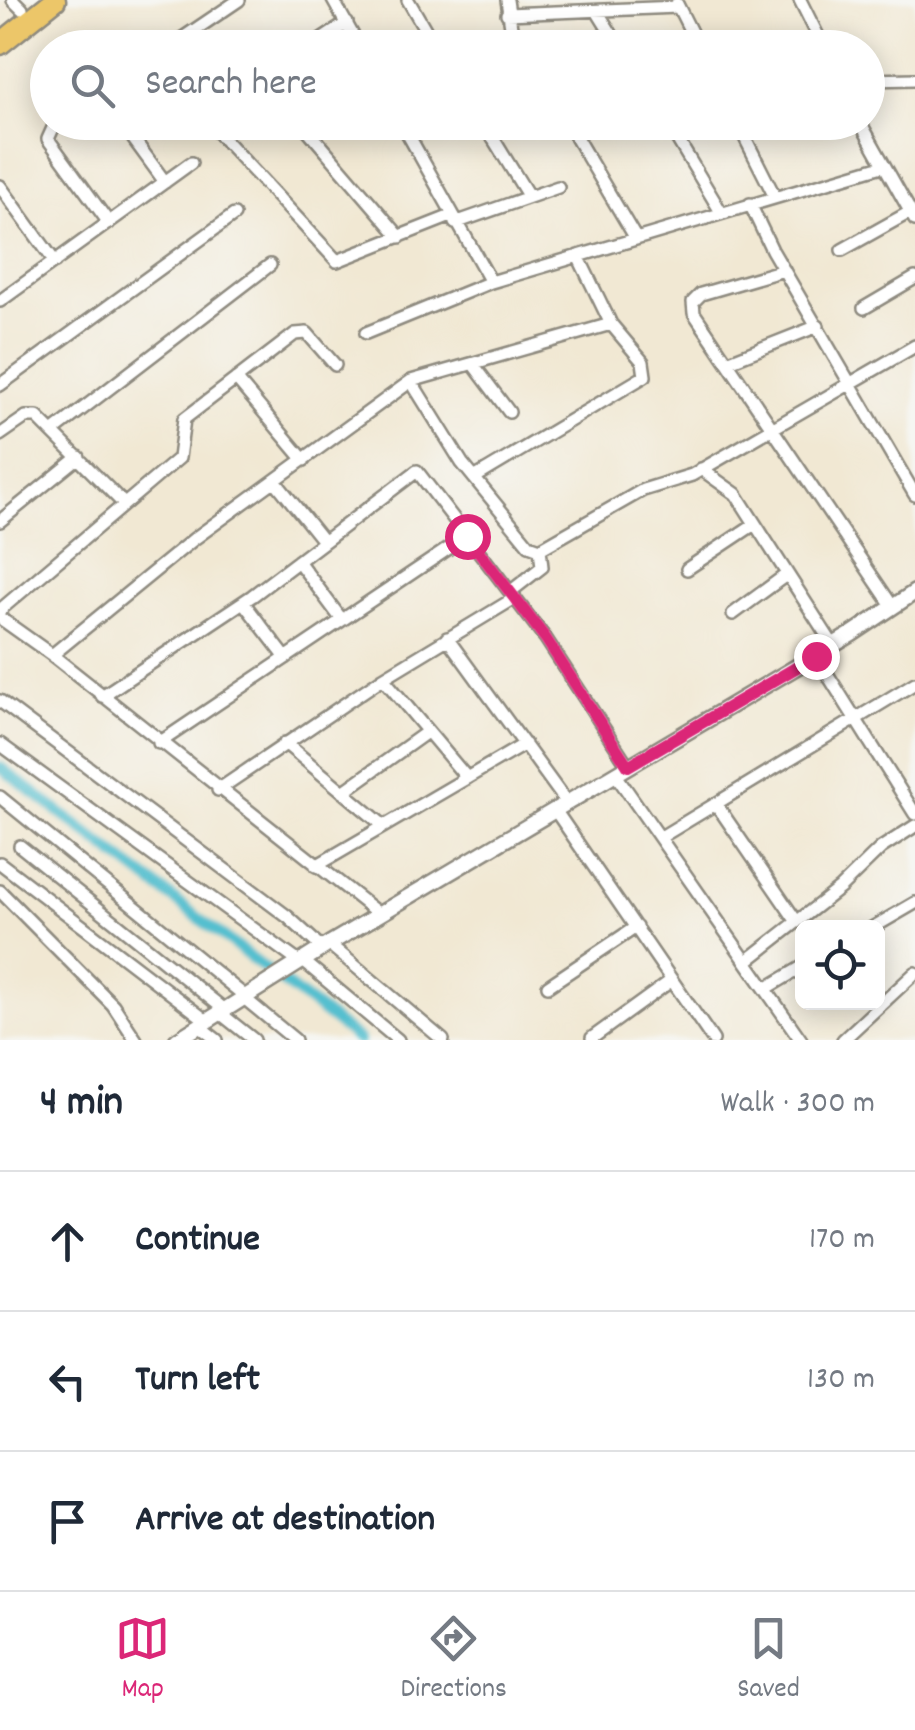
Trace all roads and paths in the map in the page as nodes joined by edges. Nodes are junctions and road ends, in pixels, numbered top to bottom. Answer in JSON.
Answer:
{"nodes":[{"id":1,"x":55,"y":0,"type":"edge"},
{"id":2,"x":239,"y":0,"type":"edge"},
{"id":3,"x":334,"y":0,"type":"edge"},
{"id":4,"x":408,"y":0,"type":"edge"},
{"id":5,"x":800,"y":0,"type":"edge"},
{"id":6,"x":23,"y":3,"type":"edge"},
{"id":7,"x":677,"y":3,"type":"edge"},
{"id":8,"x":507,"y":7,"type":"edge"},
{"id":9,"x":597,"y":11,"type":"junction"},
{"id":10,"x":347,"y":24,"type":"junction"},
{"id":11,"x":0,"y":28,"type":"edge"},
{"id":12,"x":195,"y":30,"type":"edge"},
{"id":13,"x":338,"y":30,"type":"edge"},
{"id":14,"x":350,"y":30,"type":"edge"},
{"id":15,"x":426,"y":30,"type":"edge"},
{"id":16,"x":609,"y":30,"type":"edge"},
{"id":17,"x":690,"y":30,"type":"edge"},
{"id":18,"x":815,"y":30,"type":"edge"},
{"id":19,"x":0,"y":44,"type":"edge"},
{"id":20,"x":915,"y":79,"type":"edge"},
{"id":21,"x":885,"y":80,"type":"edge"},
{"id":22,"x":49,"y":140,"type":"edge"},
{"id":23,"x":134,"y":140,"type":"edge"},
{"id":24,"x":225,"y":140,"type":"edge"},
{"id":25,"x":317,"y":140,"type":"edge"},
{"id":26,"x":411,"y":140,"type":"edge"},
{"id":27,"x":494,"y":140,"type":"edge"},
{"id":28,"x":578,"y":140,"type":"edge"},
{"id":29,"x":677,"y":140,"type":"edge"},
{"id":30,"x":746,"y":140,"type":"edge"},
{"id":31,"x":869,"y":140,"type":"edge"},
{"id":32,"x":192,"y":163,"type":"dead end"},
{"id":33,"x":882,"y":166,"type":"junction"},
{"id":34,"x":165,"y":182,"type":"junction"},
{"id":35,"x":558,"y":187,"type":"dead end"},
{"id":36,"x":1,"y":190,"type":"edge"},
{"id":37,"x":775,"y":196,"type":"junction"},
{"id":38,"x":528,"y":198,"type":"junction"},
{"id":39,"x":750,"y":204,"type":"junction"},
{"id":40,"x":721,"y":212,"type":"junction"},
{"id":41,"x":234,"y":215,"type":"dead end"},
{"id":42,"x":913,"y":216,"type":"edge"},
{"id":43,"x":453,"y":219,"type":"junction"},
{"id":44,"x":109,"y":223,"type":"junction"},
{"id":45,"x":400,"y":236,"type":"junction"},
{"id":46,"x":634,"y":236,"type":"junction"},
{"id":47,"x":842,"y":250,"type":"dead end"},
{"id":48,"x":578,"y":256,"type":"junction"},
{"id":49,"x":55,"y":262,"type":"junction"},
{"id":50,"x":270,"y":265,"type":"dead end"},
{"id":51,"x":784,"y":270,"type":"junction"},
{"id":52,"x":915,"y":278,"type":"edge"},
{"id":53,"x":491,"y":282,"type":"junction"},
{"id":54,"x":0,"y":301,"type":"edge"},
{"id":55,"x":864,"y":308,"type":"dead end"},
{"id":56,"x":611,"y":324,"type":"junction"},
{"id":57,"x":818,"y":326,"type":"junction"},
{"id":58,"x":366,"y":333,"type":"dead end"},
{"id":59,"x":915,"y":346,"type":"edge"},
{"id":60,"x":727,"y":362,"type":"junction"},
{"id":61,"x":473,"y":364,"type":"junction"},
{"id":62,"x":334,"y":365,"type":"dead end"},
{"id":63,"x":236,"y":379,"type":"junction"},
{"id":64,"x":410,"y":381,"type":"junction"},
{"id":65,"x":850,"y":382,"type":"junction"},
{"id":66,"x":0,"y":385,"type":"edge"},
{"id":67,"x":508,"y":412,"type":"dead end"},
{"id":68,"x":770,"y":426,"type":"junction"},
{"id":69,"x":55,"y":430,"type":"junction"},
{"id":70,"x":0,"y":435,"type":"edge"},
{"id":71,"x":79,"y":456,"type":"junction"},
{"id":72,"x":304,"y":460,"type":"junction"},
{"id":73,"x":701,"y":469,"type":"junction"},
{"id":74,"x":474,"y":478,"type":"junction"},
{"id":75,"x":275,"y":481,"type":"junction"},
{"id":76,"x":915,"y":495,"type":"edge"},
{"id":77,"x":124,"y":504,"type":"junction"},
{"id":78,"x":0,"y":521,"type":"edge"},
{"id":79,"x":753,"y":525,"type":"junction"},
{"id":80,"x":467,"y":536,"type":"junction"},
{"id":81,"x":324,"y":542,"type":"junction"},
{"id":82,"x":540,"y":550,"type":"junction"},
{"id":83,"x":298,"y":561,"type":"junction"},
{"id":84,"x":687,"y":569,"type":"dead end"},
{"id":85,"x":786,"y":575,"type":"junction"},
{"id":86,"x":915,"y":592,"type":"edge"},
{"id":87,"x":512,"y":595,"type":"junction"},
{"id":88,"x":243,"y":602,"type":"junction"},
{"id":89,"x":893,"y":606,"type":"junction"},
{"id":90,"x":0,"y":610,"type":"edge"},
{"id":91,"x":734,"y":614,"type":"dead end"},
{"id":92,"x":0,"y":618,"type":"edge"},
{"id":93,"x":342,"y":620,"type":"junction"},
{"id":94,"x":447,"y":638,"type":"junction"},
{"id":95,"x":834,"y":645,"type":"junction"},
{"id":96,"x":52,"y":655,"type":"junction"},
{"id":97,"x":816,"y":656,"type":"junction"},
{"id":98,"x":286,"y":658,"type":"junction"},
{"id":99,"x":383,"y":678,"type":"junction"},
{"id":100,"x":914,"y":686,"type":"edge"},
{"id":101,"x":102,"y":696,"type":"junction"},
{"id":102,"x":0,"y":701,"type":"edge"},
{"id":103,"x":855,"y":720,"type":"junction"},
{"id":104,"x":428,"y":732,"type":"junction"},
{"id":105,"x":159,"y":743,"type":"junction"},
{"id":106,"x":284,"y":743,"type":"junction"},
{"id":107,"x":0,"y":744,"type":"edge"},
{"id":108,"x":525,"y":744,"type":"junction"},
{"id":109,"x":622,"y":771,"type":"junction"},
{"id":110,"x":467,"y":778,"type":"junction"},
{"id":111,"x":218,"y":790,"type":"junction"},
{"id":112,"x":343,"y":792,"type":"junction"},
{"id":113,"x":0,"y":797,"type":"edge"},
{"id":114,"x":716,"y":804,"type":"junction"},
{"id":115,"x":561,"y":807,"type":"junction"},
{"id":116,"x":915,"y":814,"type":"edge"},
{"id":117,"x":384,"y":826,"type":"junction"},
{"id":118,"x":915,"y":826,"type":"edge"},
{"id":119,"x":661,"y":837,"type":"junction"},
{"id":120,"x":20,"y":846,"type":"dead end"},
{"id":121,"x":0,"y":863,"type":"edge"},
{"id":122,"x":316,"y":866,"type":"junction"},
{"id":123,"x":0,"y":891,"type":"edge"},
{"id":124,"x":915,"y":902,"type":"edge"},
{"id":125,"x":379,"y":914,"type":"junction"},
{"id":126,"x":798,"y":920,"type":"edge"},
{"id":127,"x":885,"y":920,"type":"edge"},
{"id":128,"x":795,"y":921,"type":"edge"},
{"id":129,"x":795,"y":923,"type":"edge"},
{"id":130,"x":636,"y":927,"type":"junction"},
{"id":131,"x":326,"y":946,"type":"junction"},
{"id":132,"x":747,"y":961,"type":"junction"},
{"id":133,"x":297,"y":963,"type":"junction"},
{"id":134,"x":795,"y":972,"type":"edge"},
{"id":135,"x":915,"y":974,"type":"edge"},
{"id":136,"x":672,"y":980,"type":"junction"},
{"id":137,"x":548,"y":986,"type":"dead end"},
{"id":138,"x":767,"y":988,"type":"junction"},
{"id":139,"x":245,"y":997,"type":"junction"},
{"id":140,"x":213,"y":1018,"type":"junction"},
{"id":141,"x":592,"y":1038,"type":"edge"},
{"id":142,"x":136,"y":1040,"type":"edge"},
{"id":143,"x":177,"y":1040,"type":"edge"},
{"id":144,"x":216,"y":1040,"type":"edge"},
{"id":145,"x":254,"y":1040,"type":"edge"},
{"id":146,"x":295,"y":1040,"type":"edge"},
{"id":147,"x":398,"y":1040,"type":"edge"},
{"id":148,"x":442,"y":1040,"type":"edge"},
{"id":149,"x":713,"y":1040,"type":"edge"},
{"id":150,"x":801,"y":1040,"type":"edge"},
{"id":151,"x":843,"y":1040,"type":"edge"}],
"edges":[{"from":1,"to":19,"type":"highway"},
{"from":2,"to":12,"type":"street"},
{"from":3,"to":10,"type":"street"},
{"from":4,"to":15,"type":"street"},
{"from":5,"to":18,"type":"street"},
{"from":6,"to":11,"type":"highway"},
{"from":7,"to":9,"type":"street"},
{"from":7,"to":17,"type":"street"},
{"from":8,"to":9,"type":"street"},
{"from":9,"to":16,"type":"street"},
{"from":10,"to":13,"type":"street"},
{"from":10,"to":14,"type":"street"},
{"from":20,"to":21,"type":"street"},
{"from":22,"to":44,"type":"street"},
{"from":23,"to":34,"type":"street"},
{"from":24,"to":45,"type":"street"},
{"from":25,"to":45,"type":"street"},
{"from":26,"to":43,"type":"street"},
{"from":27,"to":38,"type":"street"},
{"from":28,"to":46,"type":"street"},
{"from":29,"to":40,"type":"street"},
{"from":30,"to":37,"type":"street"},
{"from":31,"to":33,"type":"street"},
{"from":32,"to":34,"type":"street"},
{"from":33,"to":37,"type":"street"},
{"from":33,"to":42,"type":"street"},
{"from":34,"to":44,"type":"street"},
{"from":35,"to":38,"type":"street"},
{"from":36,"to":49,"type":"street"},
{"from":37,"to":39,"type":"street"},
{"from":38,"to":43,"type":"street"},
{"from":39,"to":40,"type":"street"},
{"from":39,"to":51,"type":"street"},
{"from":40,"to":46,"type":"street"},
{"from":41,"to":66,"type":"street"},
{"from":42,"to":47,"type":"street"},
{"from":43,"to":45,"type":"street"},
{"from":43,"to":53,"type":"street"},
{"from":44,"to":49,"type":"street"},
{"from":46,"to":48,"type":"street"},
{"from":48,"to":53,"type":"street"},
{"from":48,"to":56,"type":"street"},
{"from":49,"to":54,"type":"street"},
{"from":50,"to":69,"type":"street"},
{"from":51,"to":57,"type":"street"},
{"from":51,"to":60,"type":"street"},
{"from":52,"to":55,"type":"street"},
{"from":53,"to":58,"type":"street"},
{"from":56,"to":61,"type":"street"},
{"from":56,"to":74,"type":"street"},
{"from":57,"to":60,"type":"street"},
{"from":57,"to":65,"type":"street"},
{"from":59,"to":65,"type":"street"},
{"from":60,"to":68,"type":"street"},
{"from":61,"to":64,"type":"street"},
{"from":61,"to":67,"type":"street"},
{"from":62,"to":63,"type":"street"},
{"from":63,"to":72,"type":"street"},
{"from":63,"to":77,"type":"street"},
{"from":64,"to":72,"type":"street"},
{"from":64,"to":74,"type":"street"},
{"from":65,"to":68,"type":"street"},
{"from":65,"to":76,"type":"street"},
{"from":68,"to":73,"type":"street"},
{"from":68,"to":89,"type":"street"},
{"from":69,"to":70,"type":"street"},
{"from":69,"to":71,"type":"street"},
{"from":71,"to":77,"type":"street"},
{"from":71,"to":78,"type":"street"},
{"from":72,"to":75,"type":"street"},
{"from":73,"to":79,"type":"street"},
{"from":73,"to":82,"type":"street"},
{"from":74,"to":82,"type":"street"},
{"from":75,"to":81,"type":"street"},
{"from":75,"to":96,"type":"street"},
{"from":77,"to":90,"type":"street"},
{"from":79,"to":84,"type":"street"},
{"from":79,"to":85,"type":"street"},
{"from":80,"to":81,"type":"street"},
{"from":80,"to":87,"type":"street"},
{"from":80,"to":93,"type":"street"},
{"from":81,"to":83,"type":"street"},
{"from":82,"to":87,"type":"street"},
{"from":83,"to":88,"type":"street"},
{"from":83,"to":93,"type":"street"},
{"from":85,"to":91,"type":"street"},
{"from":85,"to":95,"type":"street"},
{"from":86,"to":89,"type":"street"},
{"from":87,"to":94,"type":"street"},
{"from":87,"to":109,"type":"street"},
{"from":88,"to":98,"type":"street"},
{"from":88,"to":101,"type":"street"},
{"from":89,"to":95,"type":"street"},
{"from":92,"to":96,"type":"street"},
{"from":93,"to":98,"type":"street"},
{"from":94,"to":99,"type":"street"},
{"from":94,"to":108,"type":"street"},
{"from":95,"to":97,"type":"street"},
{"from":96,"to":101,"type":"street"},
{"from":97,"to":103,"type":"street"},
{"from":97,"to":109,"type":"street"},
{"from":98,"to":105,"type":"street"},
{"from":99,"to":104,"type":"street"},
{"from":99,"to":106,"type":"street"},
{"from":100,"to":103,"type":"street"},
{"from":101,"to":105,"type":"street"},
{"from":102,"to":131,"type":"street"},
{"from":103,"to":114,"type":"street"},
{"from":103,"to":116,"type":"street"},
{"from":104,"to":110,"type":"street"},
{"from":104,"to":112,"type":"street"},
{"from":105,"to":111,"type":"street"},
{"from":106,"to":111,"type":"street"},
{"from":106,"to":112,"type":"street"},
{"from":107,"to":133,"type":"street"},
{"from":108,"to":110,"type":"street"},
{"from":108,"to":115,"type":"street"},
{"from":109,"to":115,"type":"street"},
{"from":109,"to":119,"type":"street"},
{"from":110,"to":117,"type":"street"},
{"from":111,"to":122,"type":"street"},
{"from":112,"to":117,"type":"street"},
{"from":113,"to":139,"type":"street"},
{"from":114,"to":119,"type":"street"},
{"from":114,"to":128,"type":"street"},
{"from":115,"to":125,"type":"street"},
{"from":115,"to":130,"type":"street"},
{"from":117,"to":122,"type":"street"},
{"from":118,"to":126,"type":"street"},
{"from":119,"to":132,"type":"street"},
{"from":120,"to":140,"type":"street"},
{"from":121,"to":140,"type":"street"},
{"from":122,"to":125,"type":"street"},
{"from":123,"to":142,"type":"street"},
{"from":124,"to":127,"type":"street"},
{"from":125,"to":131,"type":"street"},
{"from":129,"to":132,"type":"street"},
{"from":130,"to":136,"type":"street"},
{"from":130,"to":137,"type":"street"},
{"from":131,"to":133,"type":"street"},
{"from":131,"to":148,"type":"street"},
{"from":132,"to":138,"type":"street"},
{"from":133,"to":139,"type":"street"},
{"from":133,"to":147,"type":"street"},
{"from":134,"to":138,"type":"street"},
{"from":135,"to":151,"type":"street"},
{"from":136,"to":141,"type":"street"},
{"from":136,"to":149,"type":"street"},
{"from":138,"to":150,"type":"street"},
{"from":139,"to":140,"type":"street"},
{"from":139,"to":146,"type":"street"},
{"from":140,"to":143,"type":"street"},
{"from":140,"to":144,"type":"street"},
{"from":140,"to":145,"type":"street"}]}
